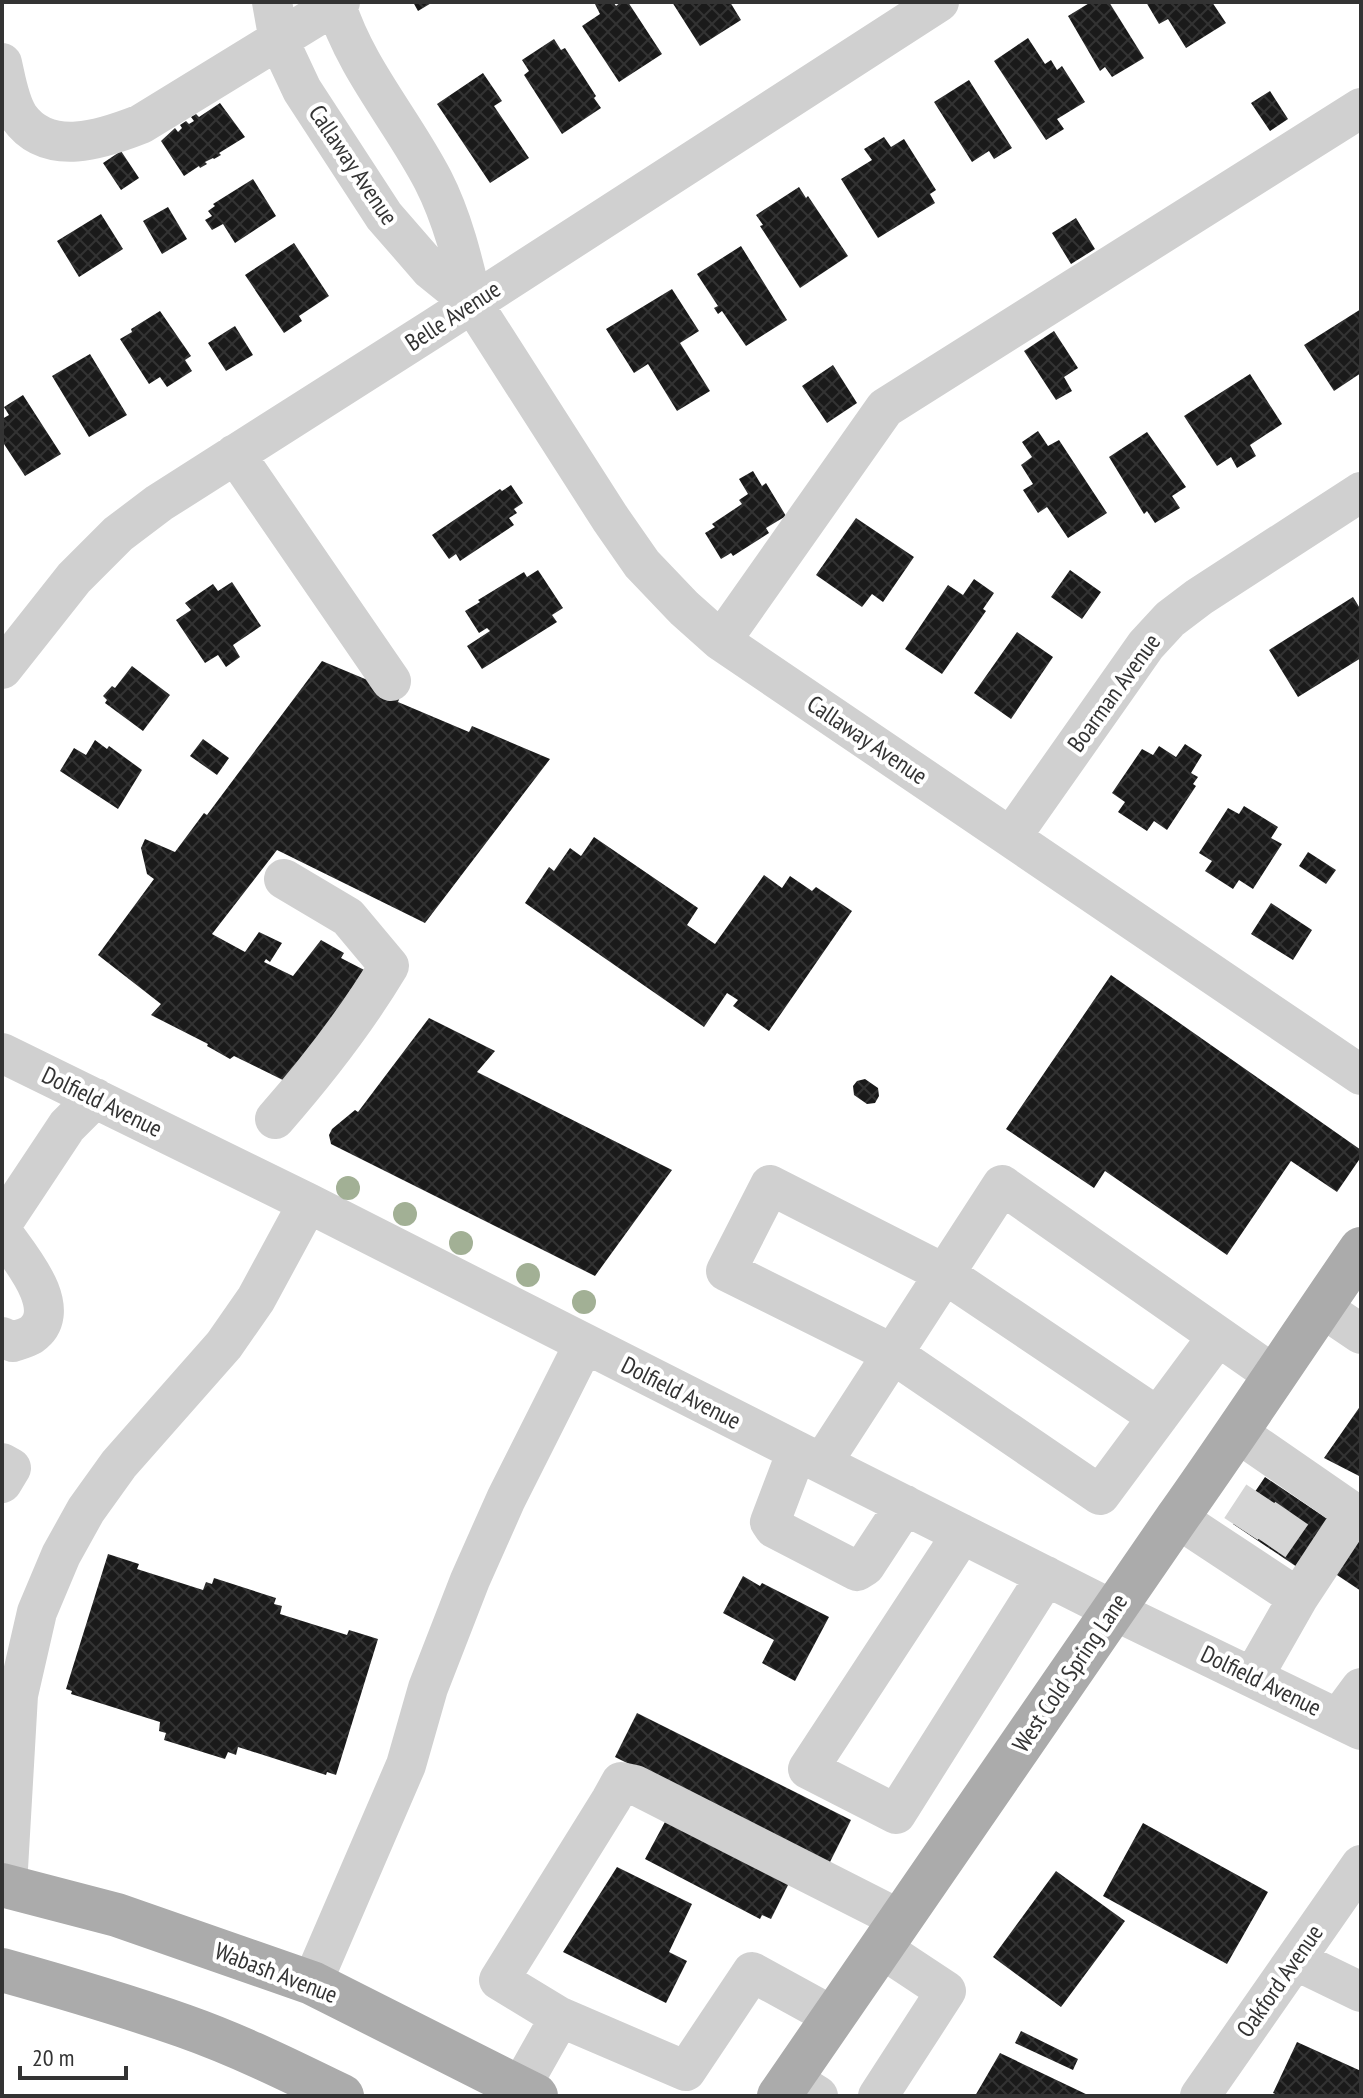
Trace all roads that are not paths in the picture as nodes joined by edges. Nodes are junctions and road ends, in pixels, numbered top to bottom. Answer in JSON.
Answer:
{"nodes":[{"id":1,"x":272,"y":2,"type":"edge"},
{"id":2,"x":939,"y":2,"type":"edge"},
{"id":3,"x":337,"y":3,"type":"edge"},
{"id":4,"x":279,"y":41,"type":"junction"},
{"id":5,"x":2,"y":63,"type":"edge"},
{"id":6,"x":1361,"y":108,"type":"edge"},
{"id":7,"x":473,"y":304,"type":"junction"},
{"id":8,"x":235,"y":454,"type":"junction"},
{"id":9,"x":1361,"y":492,"type":"edge"},
{"id":10,"x":721,"y":641,"type":"junction"},
{"id":11,"x":2,"y":669,"type":"edge"},
{"id":12,"x":391,"y":681,"type":"dead end"},
{"id":13,"x":1011,"y":837,"type":"junction"},
{"id":14,"x":284,"y":879,"type":"dead end"},
{"id":15,"x":2,"y":1053,"type":"edge"},
{"id":16,"x":1361,"y":1075,"type":"edge"},
{"id":17,"x":95,"y":1098,"type":"junction"},
{"id":18,"x":275,"y":1119,"type":"dead end"},
{"id":19,"x":308,"y":1203,"type":"junction"},
{"id":20,"x":2,"y":1224,"type":"edge"},
{"id":21,"x":2,"y":1232,"type":"edge"},
{"id":22,"x":1361,"y":1249,"type":"edge"},
{"id":23,"x":945,"y":1274,"type":"junction"},
{"id":24,"x":1321,"y":1307,"type":"junction"},
{"id":25,"x":1361,"y":1334,"type":"edge"},
{"id":26,"x":1218,"y":1336,"type":"junction"},
{"id":27,"x":2,"y":1337,"type":"edge"},
{"id":28,"x":584,"y":1344,"type":"junction"},
{"id":29,"x":893,"y":1354,"type":"junction"},
{"id":30,"x":1274,"y":1375,"type":"junction"},
{"id":31,"x":1158,"y":1417,"type":"junction"},
{"id":32,"x":1238,"y":1433,"type":"junction"},
{"id":33,"x":809,"y":1457,"type":"junction"},
{"id":34,"x":2,"y":1463,"type":"edge"},
{"id":35,"x":2,"y":1483,"type":"edge"},
{"id":36,"x":905,"y":1505,"type":"junction"},
{"id":37,"x":1177,"y":1518,"type":"junction"},
{"id":38,"x":962,"y":1534,"type":"junction"},
{"id":39,"x":1046,"y":1576,"type":"junction"},
{"id":40,"x":1298,"y":1598,"type":"junction"},
{"id":41,"x":1113,"y":1610,"type":"junction"},
{"id":42,"x":1253,"y":1677,"type":"junction"},
{"id":43,"x":1353,"y":1712,"type":"edge"},
{"id":44,"x":1361,"y":1865,"type":"edge"},
{"id":45,"x":4,"y":1885,"type":"edge"},
{"id":46,"x":891,"y":1934,"type":"junction"},
{"id":47,"x":1295,"y":1960,"type":"junction"},
{"id":48,"x":2,"y":1970,"type":"edge"},
{"id":49,"x":312,"y":1983,"type":"junction"},
{"id":50,"x":1361,"y":1992,"type":"edge"},
{"id":51,"x":560,"y":2017,"type":"junction"},
{"id":52,"x":834,"y":2017,"type":"junction"},
{"id":53,"x":796,"y":2090,"type":"edge"},
{"id":54,"x":528,"y":2092,"type":"edge"},
{"id":55,"x":342,"y":2096,"type":"edge"},
{"id":56,"x":878,"y":2096,"type":"edge"},
{"id":57,"x":1200,"y":2096,"type":"edge"}],
"edges":[{"from":1,"to":4,"type":"street","name":"Callaway Avenue"},
{"from":2,"to":7,"type":"street","name":"Belle Avenue"},
{"from":3,"to":4,"type":"street"},
{"from":3,"to":7,"type":"street","name":"Callaway Avenue"},
{"from":4,"to":5,"type":"street"},
{"from":4,"to":7,"type":"street","name":"Callaway Avenue"},
{"from":6,"to":10,"type":"street"},
{"from":7,"to":8,"type":"street","name":"Belle Avenue"},
{"from":7,"to":10,"type":"street","name":"Callaway Avenue"},
{"from":8,"to":11,"type":"street","name":"Belle Avenue"},
{"from":8,"to":12,"type":"street"},
{"from":9,"to":13,"type":"street","name":"Boarman Avenue"},
{"from":10,"to":13,"type":"street","name":"Callaway Avenue"},
{"from":13,"to":16,"type":"street","name":"Callaway Avenue"},
{"from":14,"to":18,"type":"street"},
{"from":15,"to":17,"type":"street","name":"Dolfield Avenue"},
{"from":17,"to":19,"type":"street","name":"Dolfield Avenue"},
{"from":17,"to":20,"type":"street"},
{"from":19,"to":28,"type":"street","name":"Dolfield Avenue"},
{"from":19,"to":45,"type":"street"},
{"from":21,"to":27,"type":"street"},
{"from":22,"to":24,"type":"main road","name":"West Cold Spring Lane"},
{"from":23,"to":26,"type":"street"},
{"from":23,"to":29,"type":"street"},
{"from":23,"to":29,"type":"street"},
{"from":23,"to":31,"type":"street"},
{"from":24,"to":25,"type":"street"},
{"from":24,"to":30,"type":"main road","name":"West Cold Spring Lane"},
{"from":26,"to":30,"type":"street"},
{"from":26,"to":31,"type":"street"},
{"from":28,"to":33,"type":"street","name":"Dolfield Avenue"},
{"from":28,"to":49,"type":"street"},
{"from":29,"to":31,"type":"street"},
{"from":29,"to":33,"type":"street"},
{"from":30,"to":32,"type":"main road","name":"West Cold Spring Lane"},
{"from":32,"to":37,"type":"main road","name":"West Cold Spring Lane"},
{"from":32,"to":40,"type":"street"},
{"from":33,"to":36,"type":"street","name":"Dolfield Avenue"},
{"from":33,"to":36,"type":"street"},
{"from":34,"to":35,"type":"street"},
{"from":36,"to":38,"type":"street","name":"Dolfield Avenue"},
{"from":37,"to":40,"type":"street"},
{"from":37,"to":41,"type":"main road","name":"West Cold Spring Lane"},
{"from":38,"to":39,"type":"street","name":"Dolfield Avenue"},
{"from":38,"to":39,"type":"street"},
{"from":39,"to":41,"type":"street","name":"Dolfield Avenue"},
{"from":40,"to":42,"type":"street"},
{"from":41,"to":42,"type":"street","name":"Dolfield Avenue"},
{"from":41,"to":46,"type":"main road","name":"West Cold Spring Lane"},
{"from":42,"to":43,"type":"street","name":"Dolfield Avenue"},
{"from":44,"to":47,"type":"street","name":"Oakford Avenue"},
{"from":45,"to":49,"type":"main road","name":"Wabash Avenue"},
{"from":46,"to":51,"type":"street"},
{"from":46,"to":52,"type":"main road","name":"West Cold Spring Lane"},
{"from":46,"to":56,"type":"street"},
{"from":47,"to":50,"type":"street"},
{"from":47,"to":57,"type":"street","name":"Oakford Avenue"},
{"from":48,"to":55,"type":"main road"},
{"from":49,"to":54,"type":"main road","name":"Wabash Avenue"},
{"from":51,"to":52,"type":"street"},
{"from":51,"to":54,"type":"street"},
{"from":52,"to":53,"type":"main road","name":"West Cold Spring Lane"}]}
